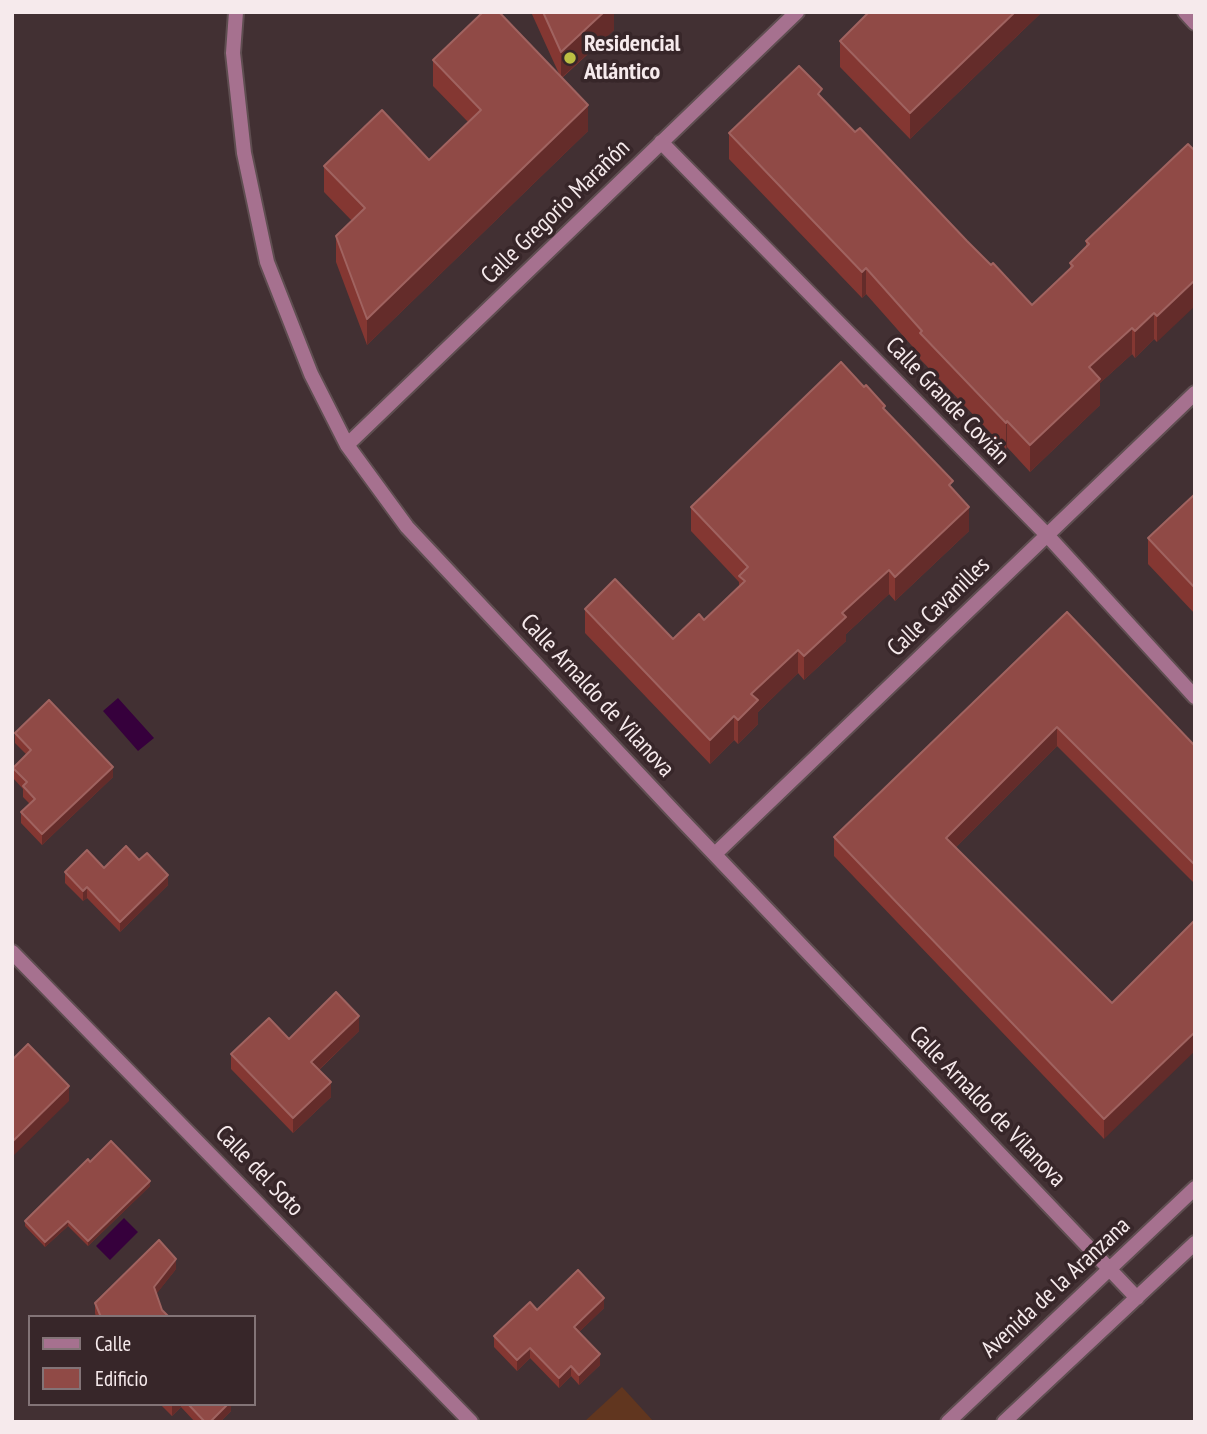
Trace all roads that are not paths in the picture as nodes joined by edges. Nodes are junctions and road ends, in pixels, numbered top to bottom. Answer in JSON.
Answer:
{"nodes":[{"id":1,"x":236,"y":12,"type":"edge"},
{"id":2,"x":797,"y":12,"type":"edge"},
{"id":3,"x":1185,"y":12,"type":"edge"},
{"id":4,"x":1195,"y":23,"type":"edge"},
{"id":5,"x":661,"y":142,"type":"junction"},
{"id":6,"x":1195,"y":393,"type":"edge"},
{"id":7,"x":347,"y":445,"type":"junction"},
{"id":8,"x":1047,"y":535,"type":"junction"},
{"id":9,"x":1195,"y":697,"type":"edge"},
{"id":10,"x":715,"y":854,"type":"junction"},
{"id":11,"x":12,"y":952,"type":"edge"},
{"id":12,"x":1195,"y":1188,"type":"edge"},
{"id":13,"x":1195,"y":1243,"type":"edge"},
{"id":14,"x":1110,"y":1269,"type":"junction"},
{"id":15,"x":1137,"y":1298,"type":"junction"},
{"id":16,"x":471,"y":1422,"type":"edge"},
{"id":17,"x":948,"y":1422,"type":"edge"},
{"id":18,"x":1004,"y":1422,"type":"edge"}],
"edges":[{"from":1,"to":7,"type":"street","name":"Calle Arnaldo de Vilanova"},
{"from":2,"to":5,"type":"street","name":"Calle Gregorio Marañón"},
{"from":3,"to":4,"type":"street"},
{"from":5,"to":7,"type":"street","name":"Calle Gregorio Marañón"},
{"from":5,"to":8,"type":"street","name":"Calle Grande Covián"},
{"from":6,"to":8,"type":"street","name":"Calle Cavanilles"},
{"from":7,"to":10,"type":"street","name":"Calle Arnaldo de Vilanova"},
{"from":8,"to":9,"type":"street","name":"Calle Grande Covián"},
{"from":8,"to":10,"type":"street","name":"Calle Cavanilles"},
{"from":10,"to":14,"type":"street","name":"Calle Arnaldo de Vilanova"},
{"from":11,"to":16,"type":"street","name":"Calle del Soto"},
{"from":12,"to":14,"type":"street","name":"Avenida de la Aranzana"},
{"from":13,"to":15,"type":"street"},
{"from":14,"to":15,"type":"street","name":"Calle Arnaldo de Vilanova"},
{"from":14,"to":17,"type":"street","name":"Avenida de la Aranzana"},
{"from":15,"to":18,"type":"street"}]}
